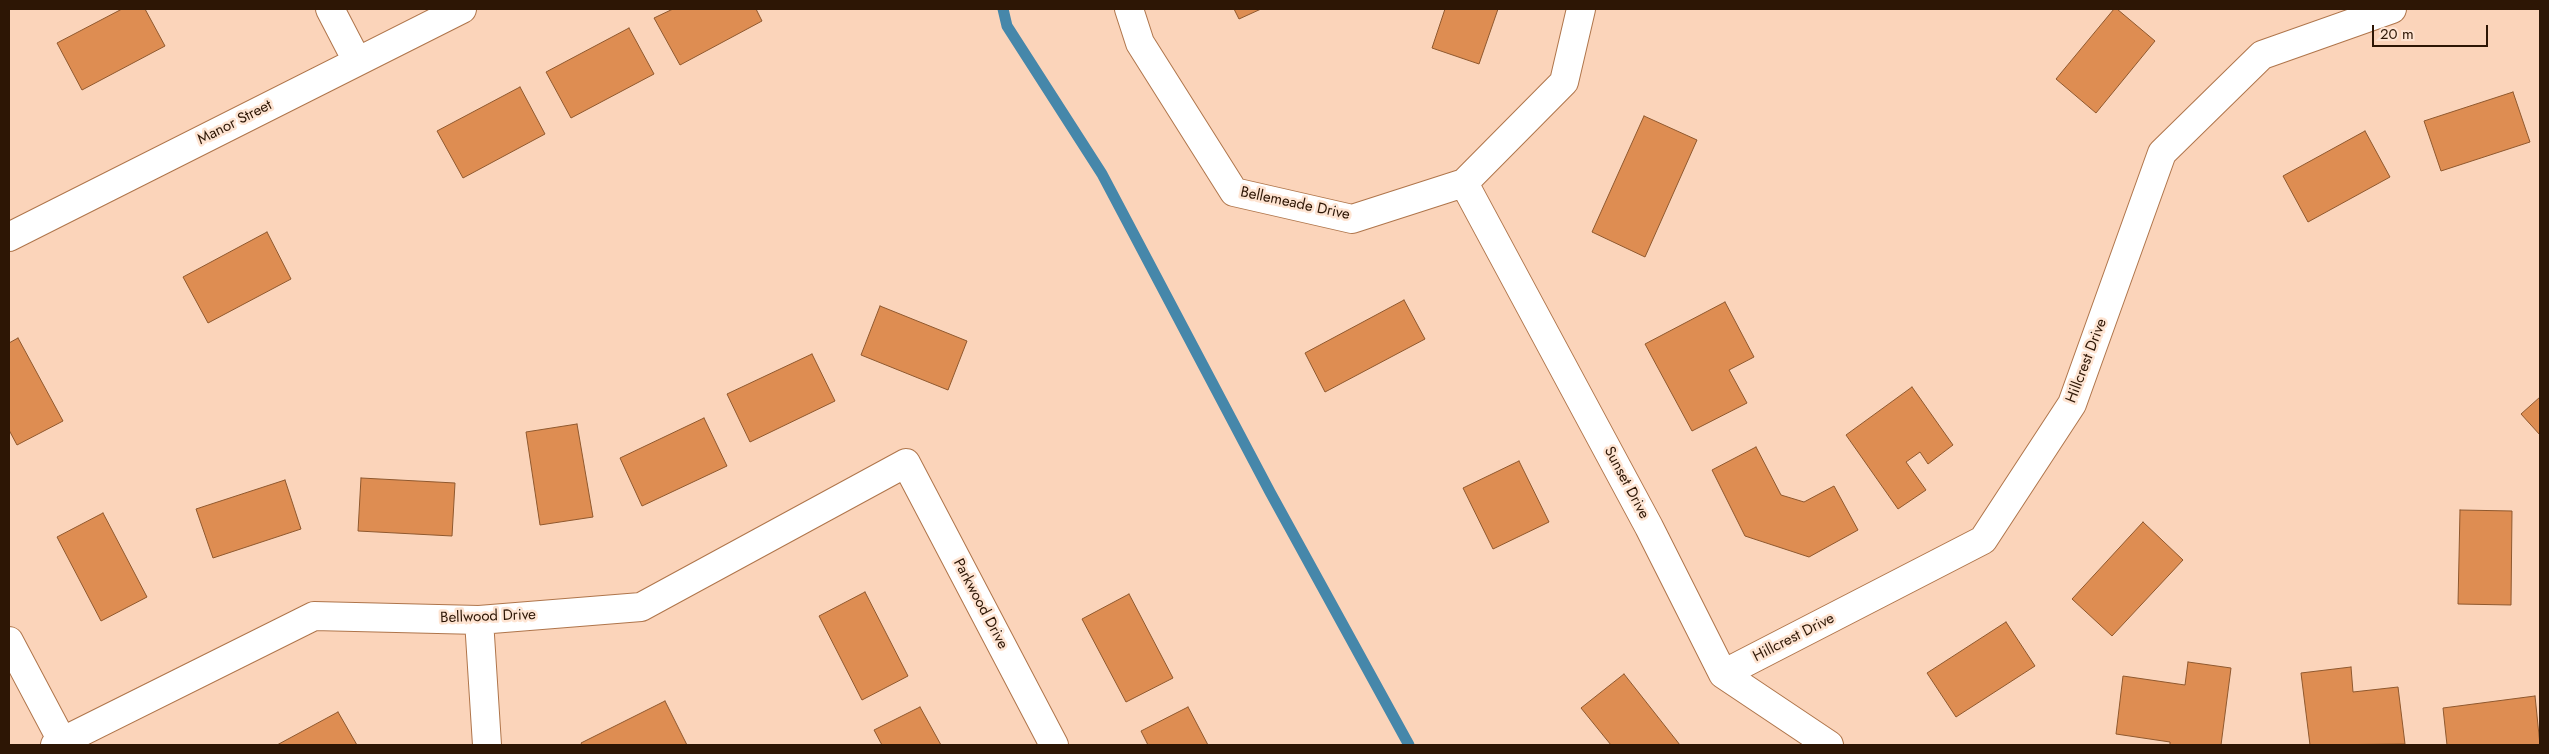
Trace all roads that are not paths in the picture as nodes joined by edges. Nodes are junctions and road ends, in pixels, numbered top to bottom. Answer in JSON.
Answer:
{"nodes":[{"id":1,"x":330,"y":9,"type":"edge"},
{"id":2,"x":462,"y":9,"type":"edge"},
{"id":3,"x":1129,"y":9,"type":"edge"},
{"id":4,"x":1581,"y":9,"type":"edge"},
{"id":5,"x":2392,"y":9,"type":"edge"},
{"id":6,"x":357,"y":61,"type":"junction"},
{"id":7,"x":1464,"y":183,"type":"junction"},
{"id":8,"x":9,"y":237,"type":"edge"},
{"id":9,"x":906,"y":463,"type":"joint"},
{"id":10,"x":479,"y":620,"type":"junction"},
{"id":11,"x":9,"y":641,"type":"edge"},
{"id":12,"x":1724,"y":674,"type":"junction"},
{"id":13,"x":58,"y":743,"type":"edge"},
{"id":14,"x":487,"y":745,"type":"edge"},
{"id":15,"x":1054,"y":745,"type":"edge"},
{"id":16,"x":1829,"y":745,"type":"edge"}],
"edges":[{"from":1,"to":6,"type":"street"},
{"from":2,"to":6,"type":"street","name":"Manor Street"},
{"from":3,"to":7,"type":"street","name":"Bellemeade Drive"},
{"from":4,"to":7,"type":"street","name":"Bellemeade Drive"},
{"from":5,"to":12,"type":"street","name":"Hillcrest Drive"},
{"from":6,"to":8,"type":"street","name":"Manor Street"},
{"from":7,"to":12,"type":"street","name":"Sunset Drive"},
{"from":9,"to":10,"type":"street","name":"Bellwood Drive"},
{"from":9,"to":15,"type":"street","name":"Parkwood Drive"},
{"from":10,"to":13,"type":"street","name":"Bellwood Drive"},
{"from":10,"to":14,"type":"street"},
{"from":11,"to":13,"type":"street"},
{"from":12,"to":16,"type":"street","name":"Sunset Drive"}]}
